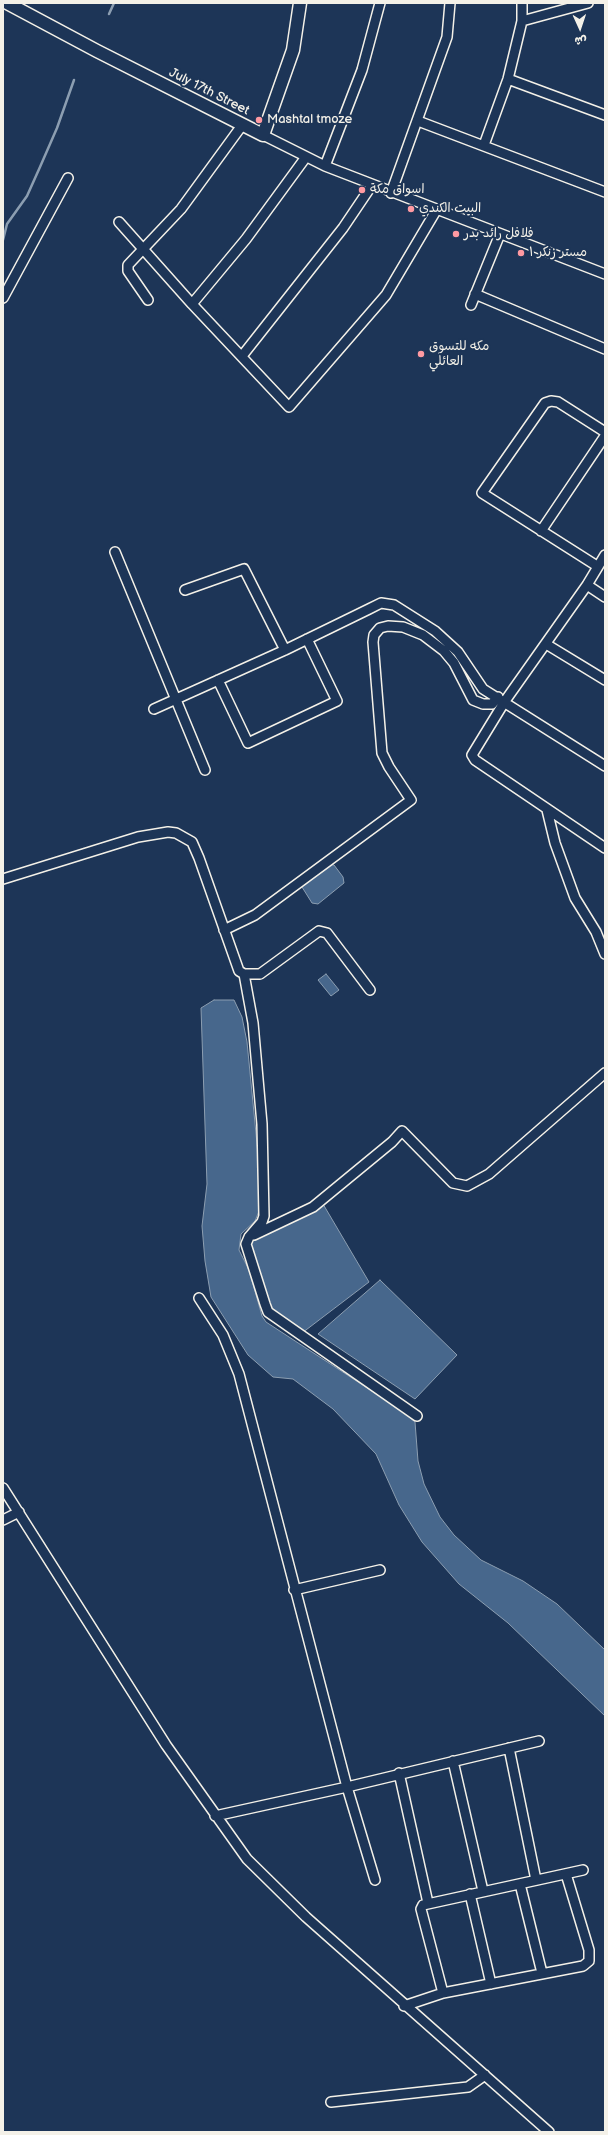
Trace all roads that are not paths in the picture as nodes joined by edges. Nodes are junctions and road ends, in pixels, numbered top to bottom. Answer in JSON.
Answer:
{"nodes":[{"id":1,"x":7,"y":3,"type":"edge"},
{"id":2,"x":300,"y":3,"type":"edge"},
{"id":3,"x":380,"y":3,"type":"edge"},
{"id":4,"x":450,"y":3,"type":"edge"},
{"id":5,"x":522,"y":3,"type":"edge"},
{"id":6,"x":588,"y":3,"type":"edge"},
{"id":7,"x":522,"y":21,"type":"junction"},
{"id":8,"x":508,"y":79,"type":"junction"},
{"id":9,"x":605,"y":114,"type":"edge"},
{"id":10,"x":418,"y":120,"type":"junction"},
{"id":11,"x":243,"y":124,"type":"junction"},
{"id":12,"x":263,"y":135,"type":"junction"},
{"id":13,"x":484,"y":145,"type":"junction"},
{"id":14,"x":306,"y":157,"type":"junction"},
{"id":15,"x":325,"y":166,"type":"junction"},
{"id":16,"x":68,"y":178,"type":"dead end"},
{"id":17,"x":372,"y":185,"type":"junction"},
{"id":18,"x":605,"y":192,"type":"edge"},
{"id":19,"x":391,"y":193,"type":"junction"},
{"id":20,"x":437,"y":209,"type":"junction"},
{"id":21,"x":119,"y":222,"type":"dead end"},
{"id":22,"x":500,"y":234,"type":"junction"},
{"id":23,"x":143,"y":248,"type":"junction"},
{"id":24,"x":605,"y":274,"type":"edge"},
{"id":25,"x":475,"y":294,"type":"junction"},
{"id":26,"x":3,"y":298,"type":"edge"},
{"id":27,"x":148,"y":300,"type":"dead end"},
{"id":28,"x":192,"y":304,"type":"junction"},
{"id":29,"x":471,"y":305,"type":"dead end"},
{"id":30,"x":605,"y":350,"type":"edge"},
{"id":31,"x":242,"y":356,"type":"junction"},
{"id":32,"x":605,"y":432,"type":"edge"},
{"id":33,"x":605,"y":436,"type":"edge"},
{"id":34,"x":541,"y":531,"type":"junction"},
{"id":35,"x":114,"y":552,"type":"dead end"},
{"id":36,"x":605,"y":555,"type":"edge"},
{"id":37,"x":597,"y":566,"type":"junction"},
{"id":38,"x":587,"y":585,"type":"junction"},
{"id":39,"x":185,"y":590,"type":"dead end"},
{"id":40,"x":605,"y":597,"type":"edge"},
{"id":41,"x":307,"y":639,"type":"junction"},
{"id":42,"x":546,"y":644,"type":"junction"},
{"id":43,"x":285,"y":650,"type":"junction"},
{"id":44,"x":218,"y":680,"type":"junction"},
{"id":45,"x":605,"y":680,"type":"edge"},
{"id":46,"x":176,"y":699,"type":"junction"},
{"id":47,"x":502,"y":699,"type":"junction"},
{"id":48,"x":154,"y":709,"type":"dead end"},
{"id":49,"x":605,"y":766,"type":"edge"},
{"id":50,"x":205,"y":770,"type":"dead end"},
{"id":51,"x":547,"y":810,"type":"junction"},
{"id":52,"x":605,"y":848,"type":"edge"},
{"id":53,"x":3,"y":879,"type":"edge"},
{"id":54,"x":224,"y":930,"type":"junction"},
{"id":55,"x":605,"y":954,"type":"edge"},
{"id":56,"x":244,"y":974,"type":"junction"},
{"id":57,"x":370,"y":990,"type":"dead end"},
{"id":58,"x":605,"y":1073,"type":"edge"},
{"id":59,"x":249,"y":1237,"type":"junction"},
{"id":60,"x":199,"y":1298,"type":"dead end"},
{"id":61,"x":417,"y":1416,"type":"dead end"},
{"id":62,"x":3,"y":1488,"type":"edge"},
{"id":63,"x":18,"y":1512,"type":"junction"},
{"id":64,"x":3,"y":1520,"type":"edge"},
{"id":65,"x":380,"y":1570,"type":"dead end"},
{"id":66,"x":294,"y":1590,"type":"junction"},
{"id":67,"x":539,"y":1741,"type":"dead end"},
{"id":68,"x":509,"y":1748,"type":"junction"},
{"id":69,"x":453,"y":1761,"type":"junction"},
{"id":70,"x":399,"y":1773,"type":"junction"},
{"id":71,"x":347,"y":1787,"type":"junction"},
{"id":72,"x":215,"y":1816,"type":"junction"},
{"id":73,"x":583,"y":1870,"type":"dead end"},
{"id":74,"x":566,"y":1874,"type":"junction"},
{"id":75,"x":375,"y":1880,"type":"dead end"},
{"id":76,"x":536,"y":1880,"type":"junction"},
{"id":77,"x":520,"y":1884,"type":"junction"},
{"id":78,"x":483,"y":1891,"type":"junction"},
{"id":79,"x":470,"y":1894,"type":"junction"},
{"id":80,"x":428,"y":1903,"type":"junction"},
{"id":81,"x":542,"y":1973,"type":"junction"},
{"id":82,"x":491,"y":1984,"type":"junction"},
{"id":83,"x":443,"y":1993,"type":"junction"},
{"id":84,"x":404,"y":2006,"type":"junction"},
{"id":85,"x":485,"y":2075,"type":"junction"},
{"id":86,"x":331,"y":2102,"type":"dead end"},
{"id":87,"x":549,"y":2132,"type":"edge"}],
"edges":[{"from":1,"to":11,"type":"main road","name":"July 17th Street"},
{"from":2,"to":12,"type":"main road"},
{"from":3,"to":15,"type":"street"},
{"from":4,"to":10,"type":"street"},
{"from":5,"to":7,"type":"street"},
{"from":6,"to":7,"type":"street"},
{"from":7,"to":8,"type":"street"},
{"from":8,"to":9,"type":"street"},
{"from":8,"to":13,"type":"street"},
{"from":10,"to":13,"type":"street"},
{"from":10,"to":19,"type":"street"},
{"from":11,"to":12,"type":"main road","name":"July 17th Street"},
{"from":11,"to":23,"type":"street"},
{"from":12,"to":14,"type":"street","name":"July 17th Street"},
{"from":13,"to":18,"type":"street"},
{"from":14,"to":15,"type":"street","name":"July 17th Street"},
{"from":14,"to":28,"type":"street"},
{"from":15,"to":17,"type":"street","name":"July 17th Street"},
{"from":16,"to":26,"type":"street"},
{"from":17,"to":19,"type":"street","name":"July 17th Street"},
{"from":17,"to":31,"type":"street"},
{"from":19,"to":20,"type":"street","name":"July 17th Street"},
{"from":20,"to":22,"type":"street","name":"July 17th Street"},
{"from":20,"to":31,"type":"street"},
{"from":21,"to":23,"type":"street"},
{"from":22,"to":24,"type":"street","name":"July 17th Street"},
{"from":22,"to":25,"type":"street"},
{"from":23,"to":27,"type":"street"},
{"from":23,"to":28,"type":"street"},
{"from":25,"to":29,"type":"street"},
{"from":25,"to":30,"type":"street"},
{"from":28,"to":31,"type":"street"},
{"from":32,"to":34,"type":"street"},
{"from":33,"to":34,"type":"street"},
{"from":34,"to":37,"type":"street"},
{"from":35,"to":46,"type":"street"},
{"from":36,"to":37,"type":"street"},
{"from":37,"to":38,"type":"street"},
{"from":38,"to":40,"type":"street"},
{"from":38,"to":42,"type":"street"},
{"from":39,"to":43,"type":"street"},
{"from":41,"to":43,"type":"street"},
{"from":41,"to":44,"type":"street"},
{"from":41,"to":47,"type":"street"},
{"from":42,"to":45,"type":"street"},
{"from":42,"to":47,"type":"street"},
{"from":43,"to":44,"type":"street"},
{"from":44,"to":46,"type":"street"},
{"from":46,"to":48,"type":"street"},
{"from":46,"to":50,"type":"street"},
{"from":47,"to":49,"type":"street"},
{"from":47,"to":51,"type":"street"},
{"from":47,"to":54,"type":"street"},
{"from":51,"to":52,"type":"street"},
{"from":51,"to":55,"type":"street"},
{"from":53,"to":54,"type":"street"},
{"from":54,"to":56,"type":"street"},
{"from":56,"to":57,"type":"street"},
{"from":56,"to":59,"type":"street"},
{"from":58,"to":59,"type":"street"},
{"from":59,"to":61,"type":"street"},
{"from":60,"to":66,"type":"street"},
{"from":62,"to":63,"type":"street"},
{"from":63,"to":64,"type":"street"},
{"from":63,"to":72,"type":"street"},
{"from":65,"to":66,"type":"street"},
{"from":66,"to":71,"type":"street"},
{"from":67,"to":68,"type":"street"},
{"from":68,"to":69,"type":"street"},
{"from":68,"to":76,"type":"street"},
{"from":69,"to":70,"type":"street"},
{"from":69,"to":78,"type":"street"},
{"from":70,"to":71,"type":"street"},
{"from":70,"to":80,"type":"street"},
{"from":71,"to":72,"type":"street"},
{"from":71,"to":75,"type":"street"},
{"from":72,"to":84,"type":"street"},
{"from":73,"to":74,"type":"street"},
{"from":74,"to":76,"type":"street"},
{"from":74,"to":81,"type":"street"},
{"from":76,"to":77,"type":"street"},
{"from":77,"to":78,"type":"street"},
{"from":77,"to":81,"type":"street"},
{"from":78,"to":79,"type":"street"},
{"from":79,"to":80,"type":"street"},
{"from":79,"to":82,"type":"street"},
{"from":80,"to":83,"type":"street"},
{"from":81,"to":82,"type":"street"},
{"from":82,"to":83,"type":"street"},
{"from":83,"to":84,"type":"street"},
{"from":84,"to":85,"type":"street"},
{"from":85,"to":86,"type":"street"},
{"from":85,"to":87,"type":"street"}]}
